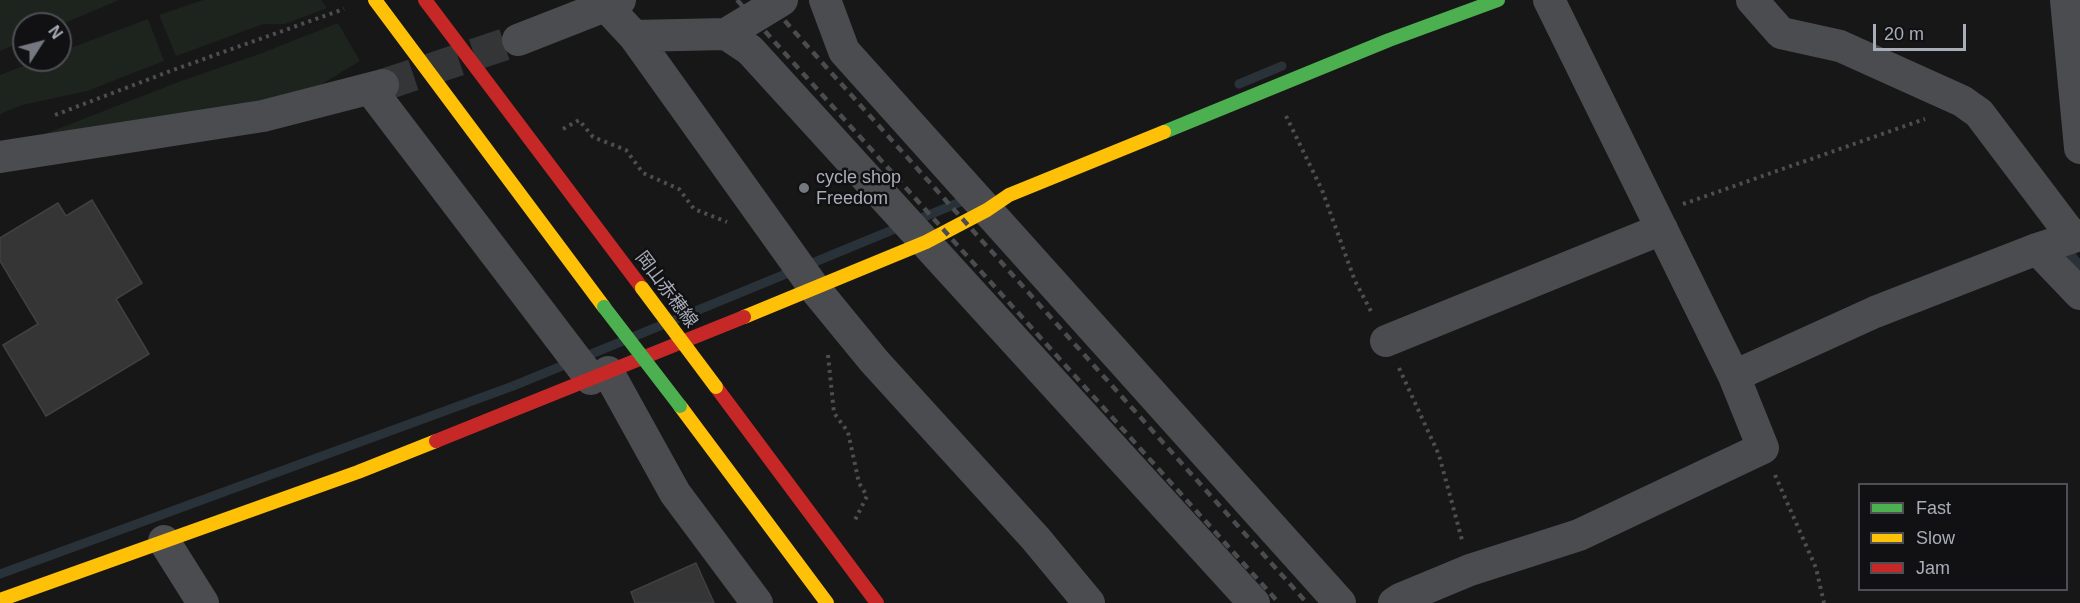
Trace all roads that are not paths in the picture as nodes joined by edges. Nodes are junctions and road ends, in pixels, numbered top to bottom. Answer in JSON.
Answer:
{"nodes":[{"id":1,"x":375,"y":0,"type":"edge"},
{"id":2,"x":425,"y":0,"type":"edge"},
{"id":3,"x":782,"y":0,"type":"edge"},
{"id":4,"x":825,"y":0,"type":"edge"},
{"id":5,"x":1498,"y":0,"type":"edge"},
{"id":6,"x":1549,"y":0,"type":"edge"},
{"id":7,"x":1752,"y":0,"type":"edge"},
{"id":8,"x":2066,"y":0,"type":"edge"},
{"id":9,"x":613,"y":3,"type":"edge"},
{"id":10,"x":726,"y":34,"type":"junction"},
{"id":11,"x":634,"y":36,"type":"junction"},
{"id":12,"x":518,"y":40,"type":"tunnel mouth"},
{"id":13,"x":2080,"y":148,"type":"edge"},
{"id":14,"x":0,"y":157,"type":"edge"},
{"id":15,"x":978,"y":200,"type":"junction"},
{"id":16,"x":1658,"y":222,"type":"junction"},
{"id":17,"x":913,"y":228,"type":"junction"},
{"id":18,"x":2061,"y":241,"type":"edge"},
{"id":19,"x":804,"y":274,"type":"junction"},
{"id":20,"x":2080,"y":294,"type":"edge"},
{"id":21,"x":1386,"y":341,"type":"dead end"},
{"id":22,"x":588,"y":368,"type":"junction"},
{"id":23,"x":1734,"y":376,"type":"junction"},
{"id":24,"x":164,"y":541,"type":"junction"},
{"id":25,"x":0,"y":600,"type":"edge"},
{"id":26,"x":203,"y":603,"type":"edge"},
{"id":27,"x":757,"y":603,"type":"edge"},
{"id":28,"x":827,"y":603,"type":"edge"},
{"id":29,"x":877,"y":603,"type":"edge"},
{"id":30,"x":1089,"y":603,"type":"edge"},
{"id":31,"x":1254,"y":603,"type":"edge"},
{"id":32,"x":1341,"y":603,"type":"edge"},
{"id":33,"x":1394,"y":603,"type":"edge"}],
"edges":[{"from":1,"to":28,"type":"street","bridge":true},
{"from":2,"to":29,"type":"street","name":"岡山赤穂線","bridge":true},
{"from":3,"to":10,"type":"street"},
{"from":4,"to":15,"type":"street"},
{"from":5,"to":15,"type":"street"},
{"from":6,"to":16,"type":"street"},
{"from":7,"to":18,"type":"street"},
{"from":8,"to":13,"type":"street"},
{"from":9,"to":11,"type":"street"},
{"from":9,"to":12,"type":"street"},
{"from":10,"to":11,"type":"street"},
{"from":10,"to":17,"type":"street"},
{"from":11,"to":19,"type":"street"},
{"from":14,"to":22,"type":"street"},
{"from":15,"to":17,"type":"street"},
{"from":15,"to":32,"type":"street"},
{"from":16,"to":21,"type":"street"},
{"from":16,"to":23,"type":"street"},
{"from":17,"to":19,"type":"street"},
{"from":17,"to":31,"type":"street"},
{"from":18,"to":20,"type":"street"},
{"from":18,"to":23,"type":"street"},
{"from":19,"to":22,"type":"street"},
{"from":19,"to":30,"type":"street"},
{"from":22,"to":24,"type":"street"},
{"from":22,"to":27,"type":"street"},
{"from":23,"to":33,"type":"street"},
{"from":24,"to":25,"type":"street"},
{"from":24,"to":26,"type":"street"}]}
